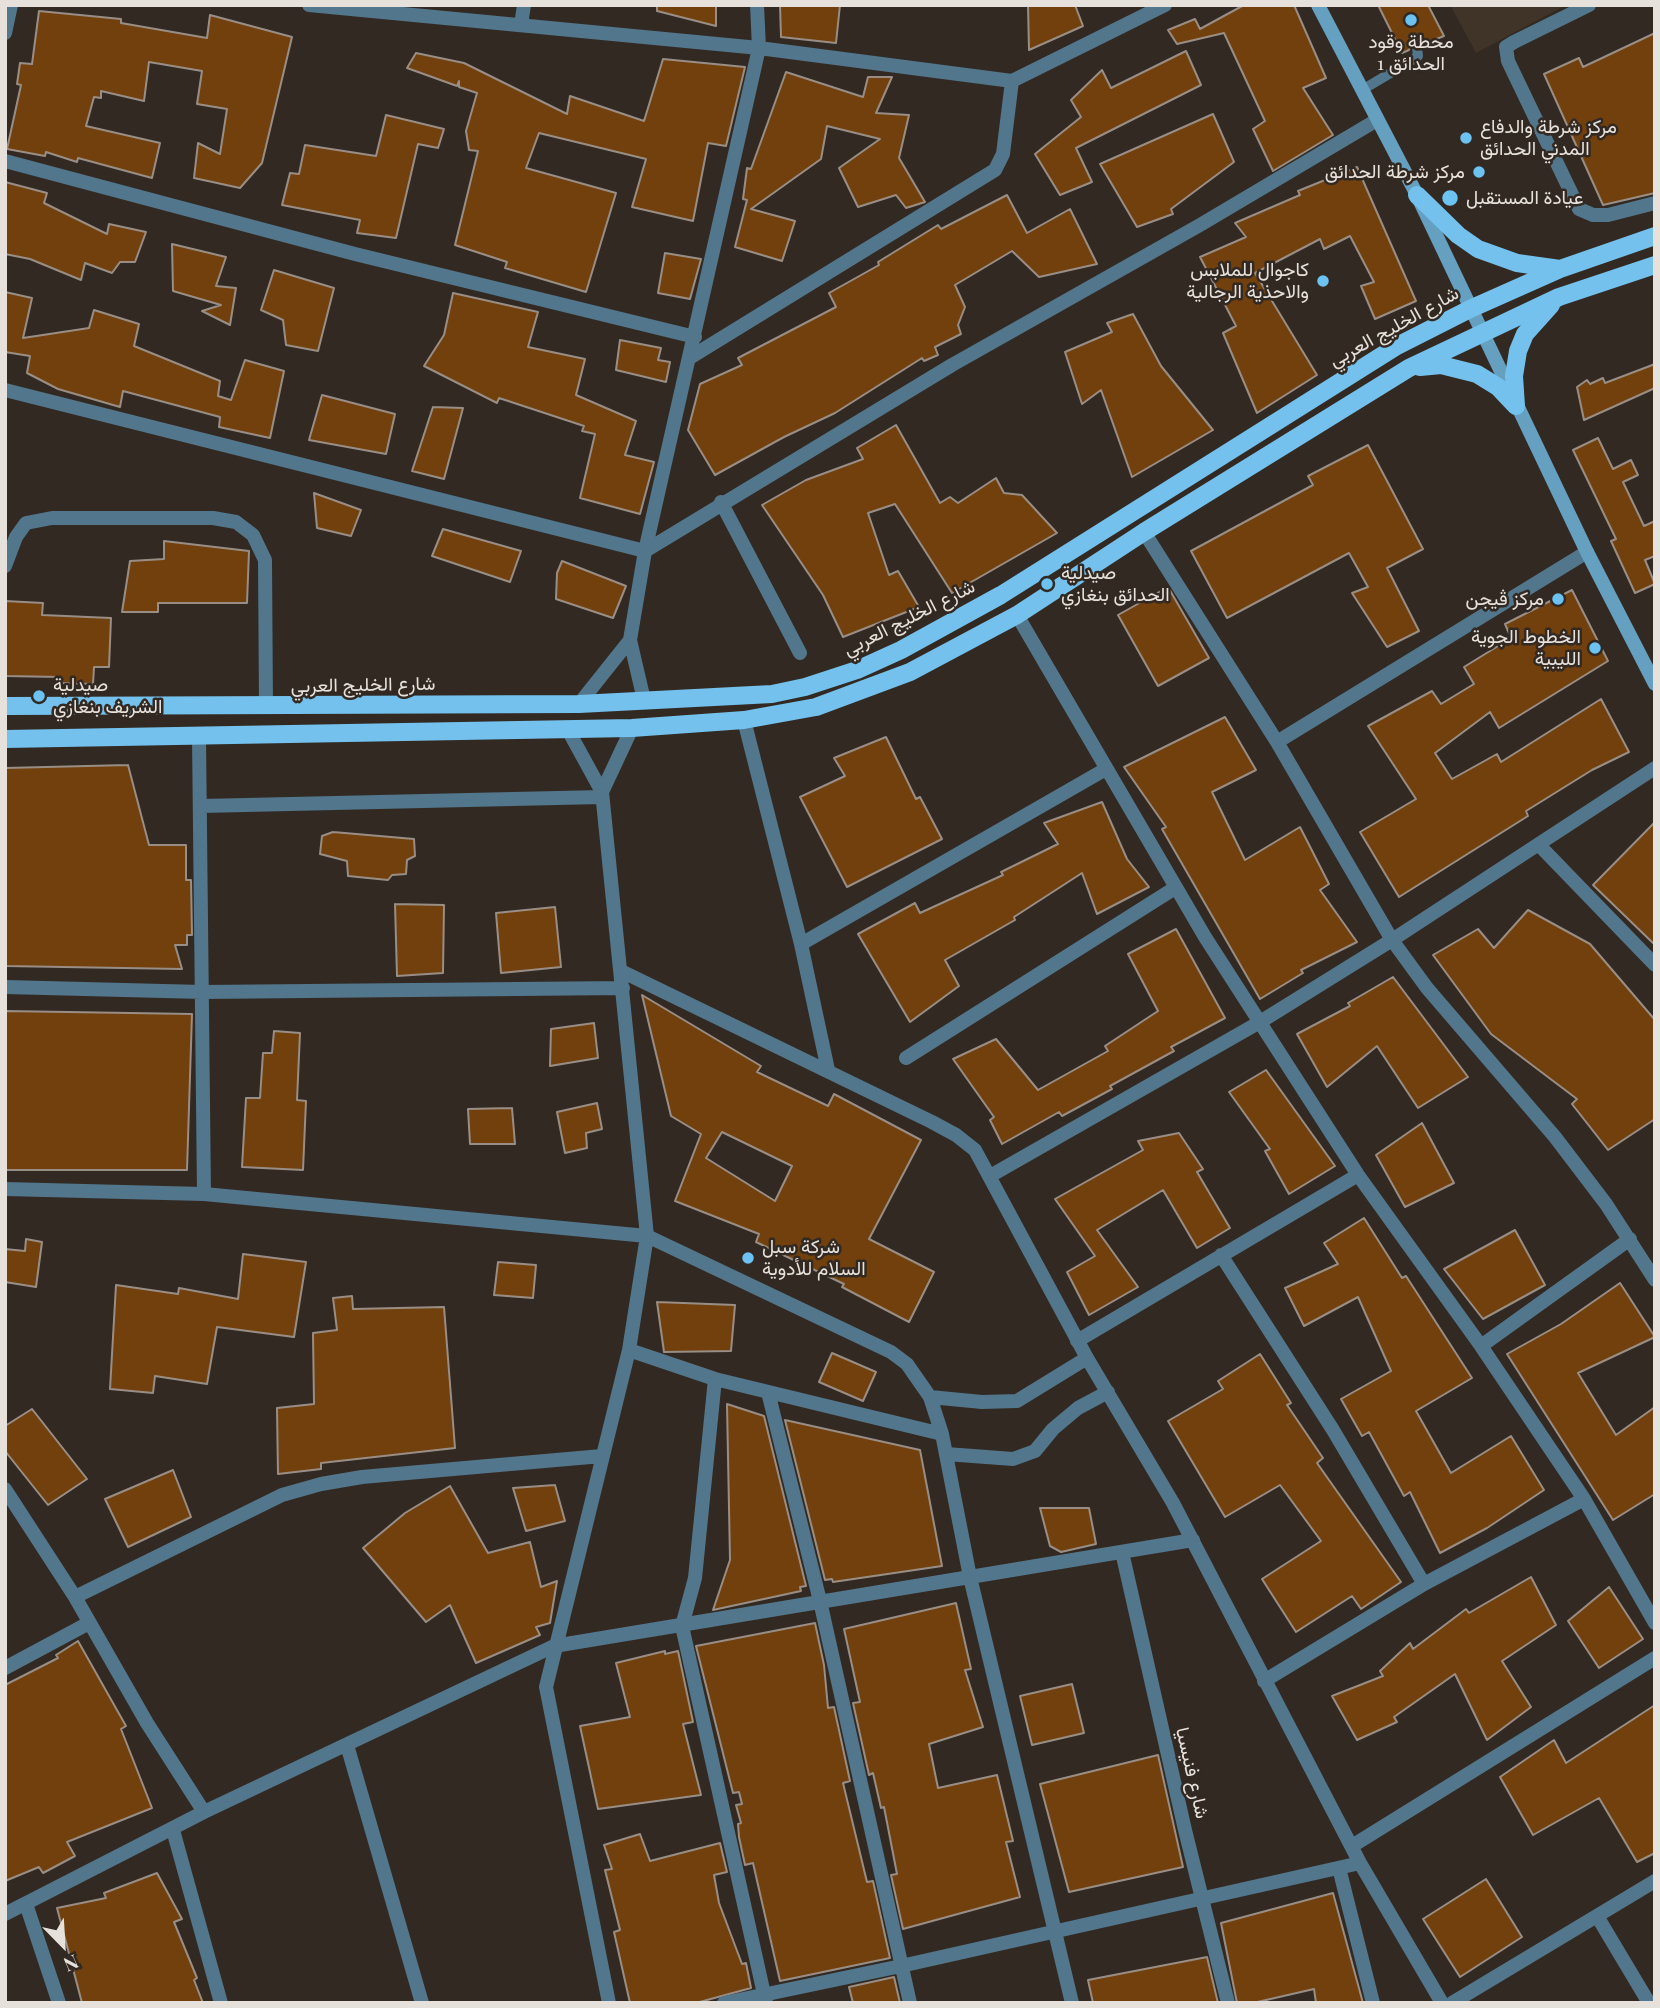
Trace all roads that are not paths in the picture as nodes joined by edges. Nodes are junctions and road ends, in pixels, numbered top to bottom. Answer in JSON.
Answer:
{"nodes":[{"id":1,"x":11,"y":5,"type":"edge"},
{"id":2,"x":309,"y":5,"type":"edge"},
{"id":3,"x":524,"y":5,"type":"edge"},
{"id":4,"x":757,"y":5,"type":"edge"},
{"id":5,"x":1165,"y":5,"type":"edge"},
{"id":6,"x":1318,"y":5,"type":"edge"},
{"id":7,"x":1589,"y":5,"type":"edge"},
{"id":8,"x":522,"y":25,"type":"junction"},
{"id":9,"x":5,"y":33,"type":"edge"},
{"id":10,"x":1417,"y":47,"type":"dead end"},
{"id":11,"x":759,"y":48,"type":"junction"},
{"id":12,"x":1012,"y":81,"type":"junction"},
{"id":13,"x":1362,"y":90,"type":"junction"},
{"id":14,"x":1377,"y":120,"type":"junction"},
{"id":15,"x":5,"y":162,"type":"edge"},
{"id":16,"x":1417,"y":195,"type":"junction"},
{"id":17,"x":1655,"y":203,"type":"edge"},
{"id":18,"x":1655,"y":236,"type":"edge"},
{"id":19,"x":1655,"y":265,"type":"edge"},
{"id":20,"x":1560,"y":269,"type":"junction"},
{"id":21,"x":1559,"y":297,"type":"junction"},
{"id":22,"x":1470,"y":309,"type":"junction"},
{"id":23,"x":1482,"y":332,"type":"junction"},
{"id":24,"x":695,"y":337,"type":"junction"},
{"id":25,"x":691,"y":358,"type":"junction"},
{"id":26,"x":1409,"y":368,"type":"junction"},
{"id":27,"x":5,"y":390,"type":"edge"},
{"id":28,"x":1516,"y":405,"type":"junction"},
{"id":29,"x":721,"y":502,"type":"junction"},
{"id":30,"x":1144,"y":532,"type":"junction"},
{"id":31,"x":645,"y":551,"type":"junction"},
{"id":32,"x":1587,"y":552,"type":"junction"},
{"id":33,"x":5,"y":566,"type":"edge"},
{"id":34,"x":1017,"y":615,"type":"junction"},
{"id":35,"x":630,"y":640,"type":"junction"},
{"id":36,"x":800,"y":653,"type":"dead end"},
{"id":37,"x":1655,"y":684,"type":"edge"},
{"id":38,"x":644,"y":699,"type":"junction"},
{"id":39,"x":579,"y":704,"type":"junction"},
{"id":40,"x":5,"y":706,"type":"edge"},
{"id":41,"x":266,"y":707,"type":"junction"},
{"id":42,"x":744,"y":720,"type":"junction"},
{"id":43,"x":632,"y":727,"type":"junction"},
{"id":44,"x":568,"y":730,"type":"junction"},
{"id":45,"x":198,"y":737,"type":"junction"},
{"id":46,"x":5,"y":739,"type":"edge"},
{"id":47,"x":1277,"y":742,"type":"junction"},
{"id":48,"x":1655,"y":768,"type":"edge"},
{"id":49,"x":1106,"y":769,"type":"junction"},
{"id":50,"x":602,"y":794,"type":"junction"},
{"id":51,"x":201,"y":806,"type":"junction"},
{"id":52,"x":1539,"y":845,"type":"junction"},
{"id":53,"x":1175,"y":888,"type":"junction"},
{"id":54,"x":1392,"y":940,"type":"junction"},
{"id":55,"x":801,"y":944,"type":"junction"},
{"id":56,"x":1655,"y":965,"type":"edge"},
{"id":57,"x":621,"y":971,"type":"junction"},
{"id":58,"x":5,"y":987,"type":"edge"},
{"id":59,"x":623,"y":988,"type":"junction"},
{"id":60,"x":204,"y":992,"type":"junction"},
{"id":61,"x":1260,"y":1022,"type":"junction"},
{"id":62,"x":906,"y":1058,"type":"dead end"},
{"id":63,"x":828,"y":1070,"type":"junction"},
{"id":64,"x":1358,"y":1175,"type":"junction"},
{"id":65,"x":990,"y":1176,"type":"junction"},
{"id":66,"x":5,"y":1189,"type":"edge"},
{"id":67,"x":204,"y":1194,"type":"junction"},
{"id":68,"x":647,"y":1236,"type":"junction"},
{"id":69,"x":1630,"y":1240,"type":"junction"},
{"id":70,"x":1221,"y":1255,"type":"junction"},
{"id":71,"x":1655,"y":1280,"type":"edge"},
{"id":72,"x":1077,"y":1340,"type":"junction"},
{"id":73,"x":1481,"y":1346,"type":"junction"},
{"id":74,"x":629,"y":1350,"type":"junction"},
{"id":75,"x":1087,"y":1358,"type":"junction"},
{"id":76,"x":715,"y":1379,"type":"junction"},
{"id":77,"x":768,"y":1392,"type":"junction"},
{"id":78,"x":1108,"y":1392,"type":"junction"},
{"id":79,"x":930,"y":1397,"type":"junction"},
{"id":80,"x":942,"y":1434,"type":"junction"},
{"id":81,"x":946,"y":1454,"type":"junction"},
{"id":82,"x":602,"y":1456,"type":"junction"},
{"id":83,"x":5,"y":1489,"type":"edge"},
{"id":84,"x":1584,"y":1499,"type":"junction"},
{"id":85,"x":1193,"y":1540,"type":"junction"},
{"id":86,"x":1122,"y":1552,"type":"junction"},
{"id":87,"x":970,"y":1577,"type":"junction"},
{"id":88,"x":1424,"y":1584,"type":"junction"},
{"id":89,"x":75,"y":1597,"type":"junction"},
{"id":90,"x":820,"y":1601,"type":"junction"},
{"id":91,"x":89,"y":1623,"type":"junction"},
{"id":92,"x":1655,"y":1623,"type":"edge"},
{"id":93,"x":682,"y":1626,"type":"junction"},
{"id":94,"x":554,"y":1646,"type":"junction"},
{"id":95,"x":1655,"y":1658,"type":"edge"},
{"id":96,"x":5,"y":1668,"type":"edge"},
{"id":97,"x":1264,"y":1681,"type":"junction"},
{"id":98,"x":346,"y":1745,"type":"junction"},
{"id":99,"x":204,"y":1812,"type":"junction"},
{"id":100,"x":173,"y":1830,"type":"junction"},
{"id":101,"x":1352,"y":1846,"type":"junction"},
{"id":102,"x":1360,"y":1863,"type":"junction"},
{"id":103,"x":1339,"y":1868,"type":"junction"},
{"id":104,"x":1655,"y":1881,"type":"edge"},
{"id":105,"x":1203,"y":1900,"type":"junction"},
{"id":106,"x":26,"y":1904,"type":"junction"},
{"id":107,"x":5,"y":1914,"type":"edge"},
{"id":108,"x":1597,"y":1916,"type":"junction"},
{"id":109,"x":1055,"y":1932,"type":"junction"},
{"id":110,"x":901,"y":1966,"type":"junction"},
{"id":111,"x":766,"y":1999,"type":"edge"},
{"id":112,"x":58,"y":2003,"type":"edge"},
{"id":113,"x":221,"y":2003,"type":"edge"},
{"id":114,"x":422,"y":2003,"type":"edge"},
{"id":115,"x":609,"y":2003,"type":"edge"},
{"id":116,"x":724,"y":2003,"type":"edge"},
{"id":117,"x":910,"y":2003,"type":"edge"},
{"id":118,"x":1072,"y":2003,"type":"edge"},
{"id":119,"x":1228,"y":2003,"type":"edge"},
{"id":120,"x":1373,"y":2003,"type":"edge"},
{"id":121,"x":1443,"y":2003,"type":"edge"},
{"id":122,"x":1452,"y":2003,"type":"edge"},
{"id":123,"x":1649,"y":2003,"type":"edge"}],
"edges":[{"from":1,"to":9,"type":"street"},
{"from":2,"to":8,"type":"street"},
{"from":3,"to":8,"type":"street"},
{"from":4,"to":11,"type":"street"},
{"from":5,"to":12,"type":"street"},
{"from":6,"to":13,"type":"main road"},
{"from":7,"to":17,"type":"street"},
{"from":8,"to":11,"type":"street"},
{"from":10,"to":13,"type":"lane"},
{"from":11,"to":12,"type":"street"},
{"from":11,"to":24,"type":"street"},
{"from":12,"to":25,"type":"street"},
{"from":13,"to":14,"type":"main road"},
{"from":14,"to":16,"type":"main road"},
{"from":14,"to":29,"type":"street"},
{"from":15,"to":24,"type":"street"},
{"from":16,"to":20,"type":"main road"},
{"from":16,"to":22,"type":"main road"},
{"from":18,"to":20,"type":"main road","name":"شارع الخليج العربي"},
{"from":19,"to":21,"type":"main road"},
{"from":20,"to":22,"type":"main road","name":"شارع الخليج العربي"},
{"from":21,"to":23,"type":"main road"},
{"from":21,"to":28,"type":"main road"},
{"from":22,"to":23,"type":"main road"},
{"from":22,"to":38,"type":"main road","name":"شارع الخليج العربي"},
{"from":23,"to":26,"type":"main road"},
{"from":23,"to":28,"type":"main road"},
{"from":24,"to":25,"type":"street"},
{"from":25,"to":31,"type":"street"},
{"from":26,"to":28,"type":"main road"},
{"from":26,"to":30,"type":"main road"},
{"from":27,"to":31,"type":"street"},
{"from":28,"to":32,"type":"main road"},
{"from":29,"to":31,"type":"street"},
{"from":29,"to":36,"type":"street"},
{"from":30,"to":34,"type":"main road"},
{"from":30,"to":47,"type":"street"},
{"from":31,"to":35,"type":"street"},
{"from":32,"to":37,"type":"main road"},
{"from":32,"to":47,"type":"street"},
{"from":33,"to":41,"type":"street"},
{"from":34,"to":42,"type":"main road"},
{"from":34,"to":49,"type":"street"},
{"from":35,"to":38,"type":"street"},
{"from":35,"to":39,"type":"street"},
{"from":38,"to":39,"type":"main road","name":"شارع الخليج العربي"},
{"from":39,"to":41,"type":"main road","name":"شارع الخليج العربي"},
{"from":40,"to":41,"type":"main road","name":"شارع الخليج العربي"},
{"from":42,"to":43,"type":"main road"},
{"from":42,"to":55,"type":"street"},
{"from":43,"to":44,"type":"main road"},
{"from":43,"to":50,"type":"street"},
{"from":44,"to":45,"type":"main road"},
{"from":44,"to":50,"type":"street"},
{"from":45,"to":46,"type":"main road"},
{"from":45,"to":51,"type":"street"},
{"from":47,"to":54,"type":"street"},
{"from":48,"to":52,"type":"street"},
{"from":49,"to":53,"type":"street"},
{"from":49,"to":55,"type":"street"},
{"from":50,"to":51,"type":"street"},
{"from":50,"to":57,"type":"street"},
{"from":51,"to":60,"type":"street"},
{"from":52,"to":54,"type":"street"},
{"from":52,"to":56,"type":"street"},
{"from":53,"to":61,"type":"street"},
{"from":53,"to":62,"type":"street"},
{"from":54,"to":61,"type":"street"},
{"from":54,"to":69,"type":"street"},
{"from":55,"to":63,"type":"street"},
{"from":57,"to":59,"type":"street"},
{"from":57,"to":63,"type":"street"},
{"from":58,"to":60,"type":"street"},
{"from":59,"to":60,"type":"street"},
{"from":59,"to":68,"type":"street"},
{"from":60,"to":67,"type":"street"},
{"from":61,"to":64,"type":"street"},
{"from":61,"to":65,"type":"street"},
{"from":63,"to":65,"type":"street"},
{"from":64,"to":70,"type":"street"},
{"from":64,"to":73,"type":"street"},
{"from":65,"to":72,"type":"street"},
{"from":66,"to":67,"type":"street"},
{"from":67,"to":68,"type":"street"},
{"from":68,"to":74,"type":"street"},
{"from":68,"to":79,"type":"street"},
{"from":69,"to":71,"type":"street"},
{"from":69,"to":73,"type":"street"},
{"from":70,"to":72,"type":"street"},
{"from":70,"to":88,"type":"street"},
{"from":72,"to":75,"type":"street"},
{"from":73,"to":84,"type":"street"},
{"from":74,"to":76,"type":"street"},
{"from":74,"to":82,"type":"street"},
{"from":75,"to":78,"type":"street"},
{"from":75,"to":79,"type":"street"},
{"from":76,"to":77,"type":"street"},
{"from":76,"to":93,"type":"street"},
{"from":77,"to":80,"type":"street"},
{"from":77,"to":90,"type":"street"},
{"from":78,"to":81,"type":"street"},
{"from":78,"to":85,"type":"street"},
{"from":79,"to":80,"type":"street"},
{"from":80,"to":81,"type":"street"},
{"from":81,"to":87,"type":"street"},
{"from":82,"to":89,"type":"street"},
{"from":82,"to":94,"type":"street"},
{"from":83,"to":89,"type":"street"},
{"from":84,"to":88,"type":"street"},
{"from":84,"to":92,"type":"street"},
{"from":85,"to":86,"type":"street"},
{"from":85,"to":97,"type":"street"},
{"from":86,"to":87,"type":"street"},
{"from":86,"to":105,"type":"street","name":"شارع فنيسيا"},
{"from":87,"to":90,"type":"street"},
{"from":87,"to":109,"type":"street"},
{"from":88,"to":97,"type":"street"},
{"from":89,"to":91,"type":"street"},
{"from":90,"to":93,"type":"street"},
{"from":90,"to":110,"type":"street"},
{"from":91,"to":96,"type":"street"},
{"from":91,"to":99,"type":"street"},
{"from":93,"to":94,"type":"street"},
{"from":93,"to":111,"type":"street"},
{"from":94,"to":98,"type":"street"},
{"from":94,"to":115,"type":"street"},
{"from":95,"to":101,"type":"street"},
{"from":97,"to":101,"type":"street"},
{"from":98,"to":99,"type":"street"},
{"from":98,"to":114,"type":"street"},
{"from":99,"to":100,"type":"street"},
{"from":100,"to":106,"type":"street"},
{"from":100,"to":113,"type":"street"},
{"from":101,"to":102,"type":"street"},
{"from":102,"to":103,"type":"street"},
{"from":102,"to":121,"type":"street"},
{"from":103,"to":105,"type":"street"},
{"from":103,"to":120,"type":"street"},
{"from":104,"to":108,"type":"street"},
{"from":105,"to":109,"type":"street"},
{"from":105,"to":119,"type":"street","name":"شارع فنيسيا"},
{"from":106,"to":107,"type":"street"},
{"from":106,"to":112,"type":"street"},
{"from":108,"to":122,"type":"street"},
{"from":108,"to":123,"type":"street"},
{"from":109,"to":110,"type":"street"},
{"from":109,"to":118,"type":"street"},
{"from":110,"to":111,"type":"street"},
{"from":110,"to":117,"type":"street"},
{"from":111,"to":116,"type":"street"}]}
